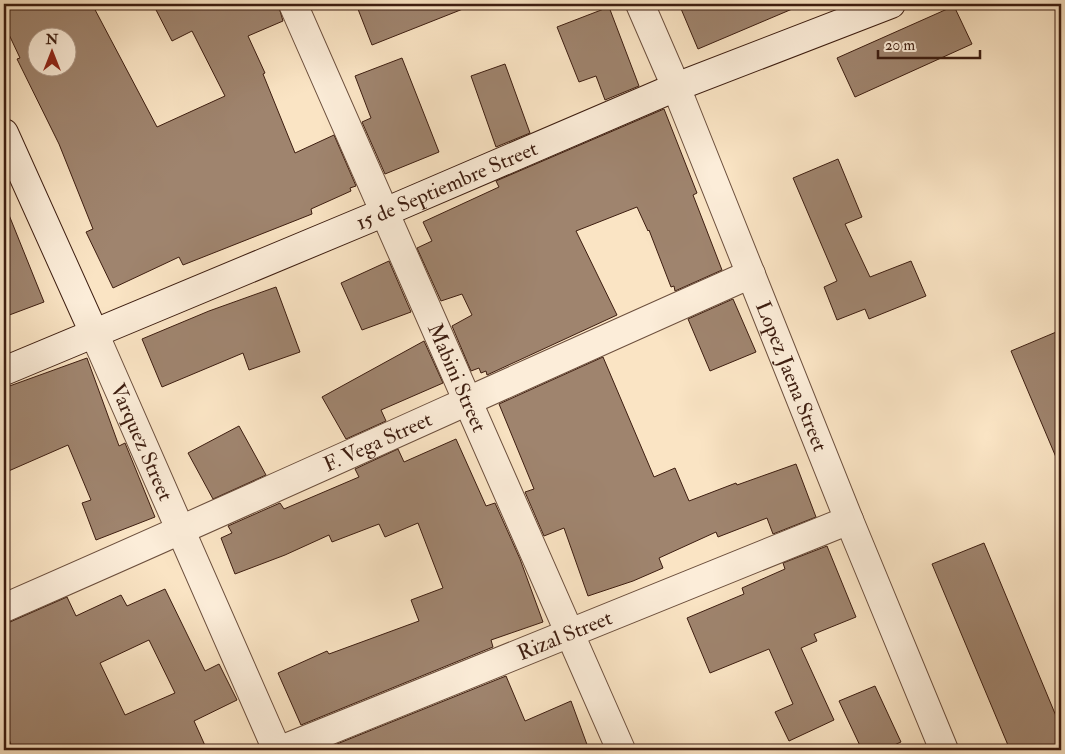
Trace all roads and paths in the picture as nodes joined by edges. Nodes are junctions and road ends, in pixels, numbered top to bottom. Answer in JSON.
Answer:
{"nodes":[{"id":1,"x":293,"y":4,"type":"edge"},
{"id":2,"x":640,"y":4,"type":"edge"},
{"id":3,"x":891,"y":4,"type":"edge"},
{"id":4,"x":676,"y":87,"type":"junction"},
{"id":5,"x":4,"y":133,"type":"edge"},
{"id":6,"x":385,"y":212,"type":"junction"},
{"id":7,"x":751,"y":274,"type":"junction"},
{"id":8,"x":94,"y":333,"type":"junction"},
{"id":9,"x":4,"y":371,"type":"edge"},
{"id":10,"x":467,"y":400,"type":"junction"},
{"id":11,"x":849,"y":520,"type":"junction"},
{"id":12,"x":181,"y":530,"type":"junction"},
{"id":13,"x":4,"y":608,"type":"edge"},
{"id":14,"x":570,"y":633,"type":"junction"},
{"id":15,"x":279,"y":750,"type":"edge"},
{"id":16,"x":621,"y":750,"type":"edge"},
{"id":17,"x":944,"y":750,"type":"edge"}],
"edges":[{"from":1,"to":6,"type":"street","name":"Mabini Street"},
{"from":2,"to":4,"type":"street","name":"Lopez Jaena Street"},
{"from":3,"to":4,"type":"street","name":"15 de Septiembre Street"},
{"from":4,"to":6,"type":"street","name":"15 de Septiembre Street"},
{"from":4,"to":7,"type":"street","name":"Lopez Jaena Street"},
{"from":5,"to":8,"type":"street","name":"Varquez Street"},
{"from":6,"to":8,"type":"street","name":"15 de Septiembre Street"},
{"from":6,"to":10,"type":"street","name":"Mabini Street"},
{"from":7,"to":10,"type":"street","name":"F. Vega Street"},
{"from":7,"to":11,"type":"street","name":"Lopez Jaena Street"},
{"from":8,"to":9,"type":"street","name":"15 de Septiembre Street"},
{"from":8,"to":12,"type":"street","name":"Varquez Street"},
{"from":10,"to":12,"type":"street","name":"F. Vega Street"},
{"from":10,"to":14,"type":"street","name":"Mabini Street"},
{"from":11,"to":14,"type":"street","name":"Rizal Street"},
{"from":11,"to":17,"type":"street","name":"Lopez Jaena Street"},
{"from":12,"to":13,"type":"street","name":"F. Vega Street"},
{"from":12,"to":15,"type":"street","name":"Varquez Street"},
{"from":14,"to":15,"type":"street","name":"Rizal Street"},
{"from":14,"to":16,"type":"street","name":"Mabini Street"}]}
